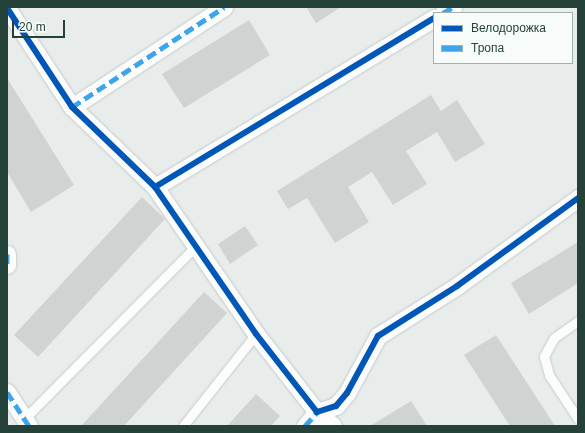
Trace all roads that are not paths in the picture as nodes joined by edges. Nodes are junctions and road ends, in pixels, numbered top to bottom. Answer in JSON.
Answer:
{"nodes":[{"id":1,"x":224,"y":7,"type":"edge"},
{"id":2,"x":7,"y":8,"type":"edge"},
{"id":3,"x":433,"y":19,"type":"edge"},
{"id":4,"x":72,"y":107,"type":"junction"},
{"id":5,"x":155,"y":187,"type":"junction"},
{"id":6,"x":578,"y":198,"type":"edge"},
{"id":7,"x":196,"y":246,"type":"junction"},
{"id":8,"x":7,"y":254,"type":"edge"},
{"id":9,"x":7,"y":265,"type":"edge"},
{"id":10,"x":578,"y":321,"type":"edge"},
{"id":11,"x":256,"y":334,"type":"junction"},
{"id":12,"x":7,"y":392,"type":"edge"},
{"id":13,"x":317,"y":412,"type":"junction"},
{"id":14,"x":578,"y":419,"type":"edge"},
{"id":15,"x":27,"y":422,"type":"edge"},
{"id":16,"x":183,"y":426,"type":"edge"},
{"id":17,"x":305,"y":426,"type":"edge"},
{"id":18,"x":333,"y":426,"type":"edge"}],
"edges":[{"from":1,"to":4,"type":"street"},
{"from":2,"to":4,"type":"street"},
{"from":3,"to":5,"type":"street"},
{"from":4,"to":5,"type":"street"},
{"from":5,"to":7,"type":"street"},
{"from":6,"to":13,"type":"street"},
{"from":7,"to":11,"type":"street"},
{"from":7,"to":15,"type":"lane"},
{"from":8,"to":9,"type":"street"},
{"from":10,"to":14,"type":"lane"},
{"from":11,"to":13,"type":"street"},
{"from":11,"to":16,"type":"lane"},
{"from":12,"to":15,"type":"street"},
{"from":13,"to":17,"type":"street"},
{"from":13,"to":18,"type":"street"}]}
